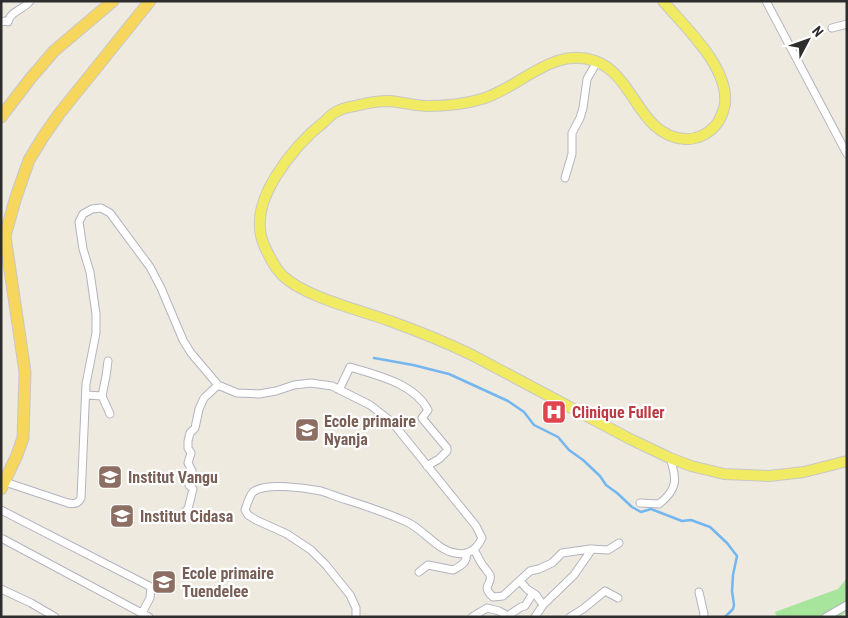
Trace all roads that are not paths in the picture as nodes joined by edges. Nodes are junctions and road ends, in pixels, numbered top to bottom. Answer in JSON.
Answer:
{"nodes":[{"id":1,"x":30,"y":1,"type":"edge"},
{"id":2,"x":113,"y":1,"type":"edge"},
{"id":3,"x":150,"y":1,"type":"edge"},
{"id":4,"x":663,"y":1,"type":"edge"},
{"id":5,"x":766,"y":1,"type":"edge"},
{"id":6,"x":1,"y":22,"type":"edge"},
{"id":7,"x":847,"y":24,"type":"edge"},
{"id":8,"x":832,"y":28,"type":"dead end"},
{"id":9,"x":597,"y":62,"type":"junction"},
{"id":10,"x":1,"y":116,"type":"edge"},
{"id":11,"x":847,"y":154,"type":"edge"},
{"id":12,"x":565,"y":178,"type":"dead end"},
{"id":13,"x":108,"y":361,"type":"dead end"},
{"id":14,"x":218,"y":386,"type":"junction"},
{"id":15,"x":339,"y":390,"type":"junction"},
{"id":16,"x":86,"y":395,"type":"junction"},
{"id":17,"x":102,"y":396,"type":"junction"},
{"id":18,"x":110,"y":414,"type":"dead end"},
{"id":19,"x":670,"y":458,"type":"junction"},
{"id":20,"x":847,"y":461,"type":"edge"},
{"id":21,"x":427,"y":466,"type":"junction"},
{"id":22,"x":3,"y":486,"type":"edge"},
{"id":23,"x":640,"y":503,"type":"dead end"},
{"id":24,"x":1,"y":510,"type":"edge"},
{"id":25,"x":180,"y":516,"type":"dead end"},
{"id":26,"x":3,"y":539,"type":"dead end"},
{"id":27,"x":619,"y":543,"type":"dead end"},
{"id":28,"x":592,"y":549,"type":"junction"},
{"id":29,"x":474,"y":550,"type":"junction"},
{"id":30,"x":466,"y":553,"type":"junction"},
{"id":31,"x":419,"y":572,"type":"dead end"},
{"id":32,"x":520,"y":580,"type":"junction"},
{"id":33,"x":1,"y":589,"type":"edge"},
{"id":34,"x":698,"y":592,"type":"dead end"},
{"id":35,"x":533,"y":593,"type":"junction"},
{"id":36,"x":618,"y":598,"type":"dead end"},
{"id":37,"x":847,"y":604,"type":"edge"},
{"id":38,"x":543,"y":605,"type":"junction"},
{"id":39,"x":145,"y":615,"type":"edge"},
{"id":40,"x":507,"y":616,"type":"edge"},
{"id":41,"x":55,"y":617,"type":"edge"},
{"id":42,"x":356,"y":617,"type":"edge"},
{"id":43,"x":472,"y":617,"type":"edge"},
{"id":44,"x":535,"y":617,"type":"edge"},
{"id":45,"x":570,"y":617,"type":"edge"},
{"id":46,"x":703,"y":617,"type":"edge"},
{"id":47,"x":826,"y":617,"type":"edge"}],
"edges":[{"from":1,"to":6,"type":"street"},
{"from":2,"to":10,"type":"highway"},
{"from":3,"to":22,"type":"highway"},
{"from":4,"to":9,"type":"main road"},
{"from":5,"to":11,"type":"street"},
{"from":7,"to":8,"type":"street"},
{"from":9,"to":12,"type":"street"},
{"from":9,"to":19,"type":"main road"},
{"from":13,"to":17,"type":"street"},
{"from":14,"to":15,"type":"street"},
{"from":14,"to":16,"type":"street"},
{"from":14,"to":25,"type":"street"},
{"from":15,"to":21,"type":"street"},
{"from":15,"to":21,"type":"street"},
{"from":16,"to":17,"type":"street"},
{"from":16,"to":22,"type":"street"},
{"from":17,"to":18,"type":"street"},
{"from":19,"to":20,"type":"main road"},
{"from":19,"to":23,"type":"street"},
{"from":21,"to":29,"type":"street"},
{"from":24,"to":39,"type":"street"},
{"from":26,"to":39,"type":"street"},
{"from":27,"to":28,"type":"street"},
{"from":28,"to":32,"type":"street"},
{"from":28,"to":38,"type":"street"},
{"from":29,"to":30,"type":"street"},
{"from":29,"to":32,"type":"street"},
{"from":30,"to":31,"type":"street"},
{"from":30,"to":42,"type":"street"},
{"from":32,"to":35,"type":"street"},
{"from":33,"to":41,"type":"street"},
{"from":34,"to":46,"type":"street"},
{"from":35,"to":38,"type":"street"},
{"from":35,"to":40,"type":"street"},
{"from":36,"to":45,"type":"street"},
{"from":37,"to":47,"type":"street"},
{"from":38,"to":44,"type":"street"},
{"from":40,"to":43,"type":"street"}]}
